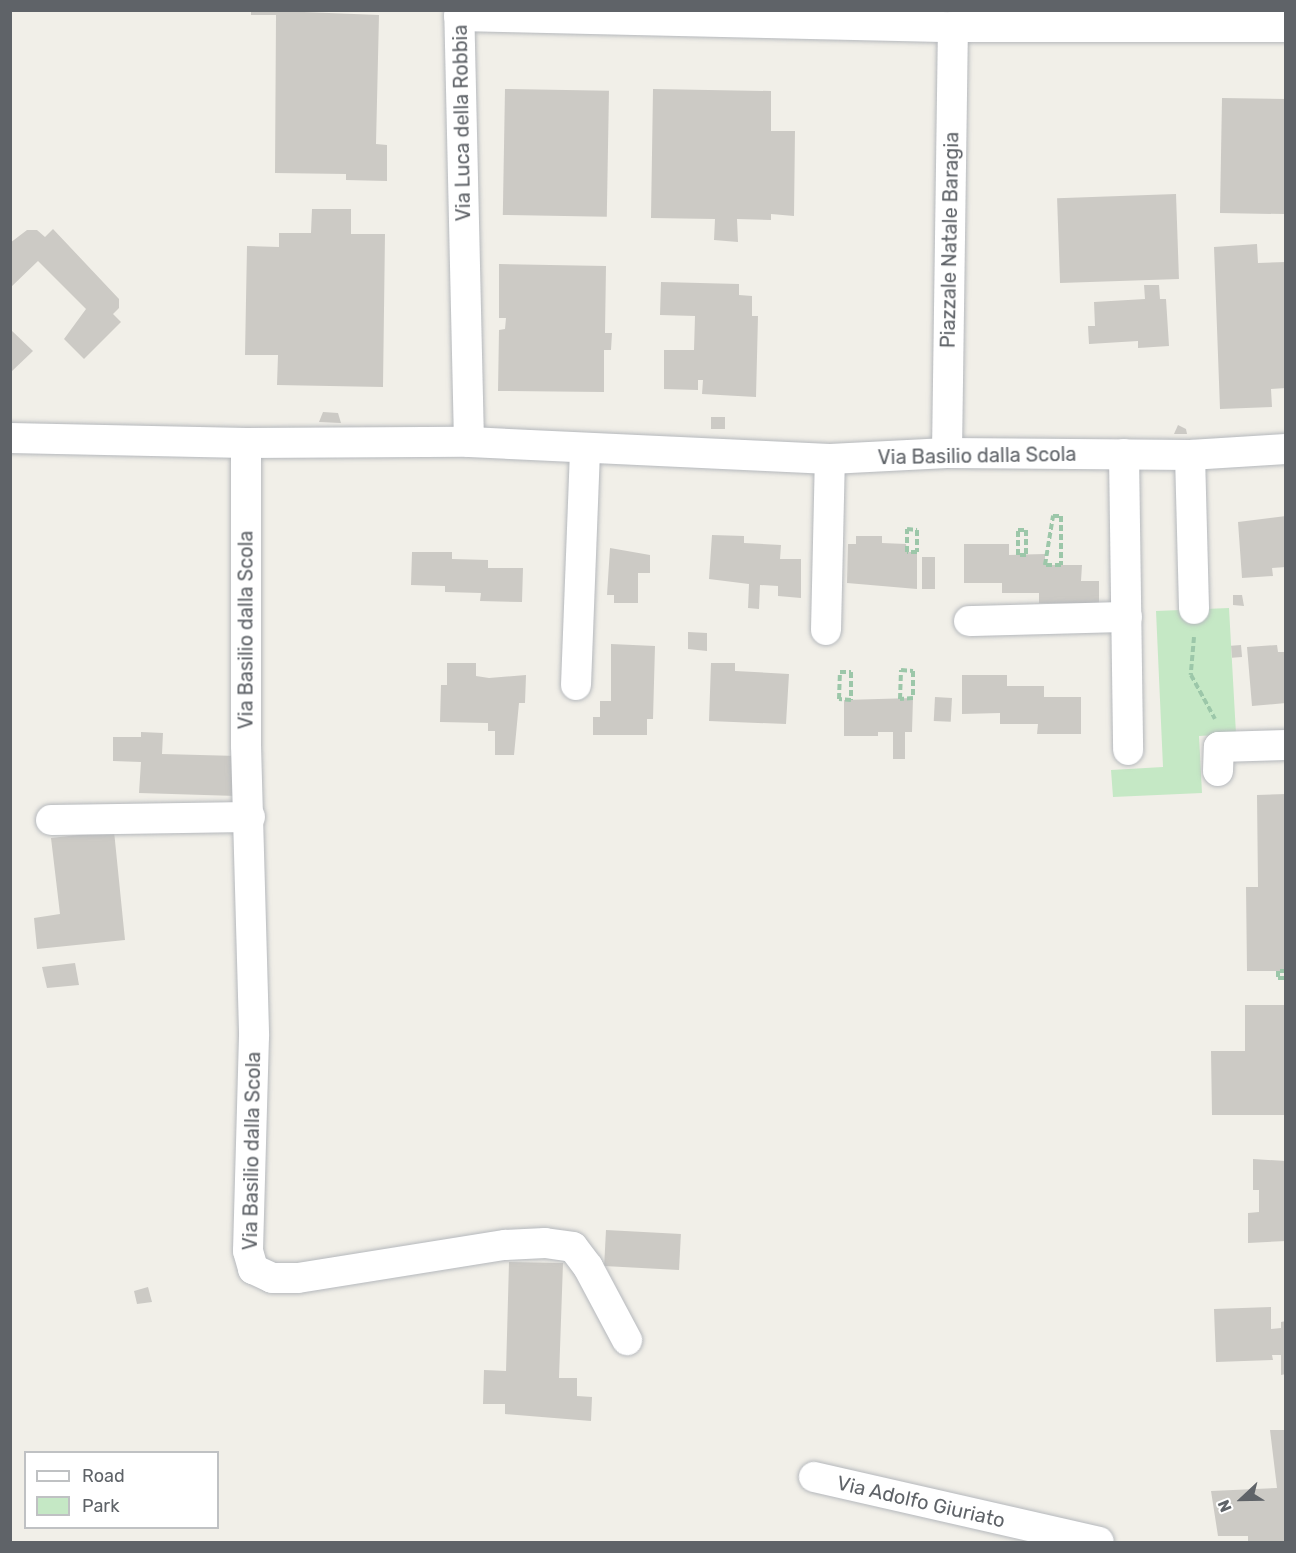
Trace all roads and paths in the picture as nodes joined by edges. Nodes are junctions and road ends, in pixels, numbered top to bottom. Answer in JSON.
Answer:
{"nodes":[{"id":1,"x":953,"y":27,"type":"junction"},
{"id":2,"x":1286,"y":27,"type":"edge"},
{"id":3,"x":10,"y":438,"type":"edge"},
{"id":4,"x":468,"y":442,"type":"junction"},
{"id":5,"x":246,"y":443,"type":"junction"},
{"id":6,"x":585,"y":448,"type":"junction"},
{"id":7,"x":1286,"y":449,"type":"edge"},
{"id":8,"x":947,"y":453,"type":"junction"},
{"id":9,"x":1124,"y":454,"type":"junction"},
{"id":10,"x":1190,"y":454,"type":"junction"},
{"id":11,"x":830,"y":459,"type":"junction"},
{"id":12,"x":917,"y":530,"type":"joint"},
{"id":13,"x":1018,"y":555,"type":"joint"},
{"id":14,"x":1061,"y":566,"type":"joint"},
{"id":15,"x":1194,"y":609,"type":"joint"},
{"id":16,"x":1127,"y":617,"type":"junction"},
{"id":17,"x":969,"y":621,"type":"dead end"},
{"id":18,"x":826,"y":630,"type":"dead end"},
{"id":19,"x":914,"y":671,"type":"joint"},
{"id":20,"x":851,"y":672,"type":"joint"},
{"id":21,"x":576,"y":685,"type":"dead end"},
{"id":22,"x":1286,"y":745,"type":"edge"},
{"id":23,"x":1128,"y":750,"type":"dead end"},
{"id":24,"x":1223,"y":759,"type":"joint"},
{"id":25,"x":250,"y":817,"type":"junction"},
{"id":26,"x":51,"y":820,"type":"dead end"},
{"id":27,"x":1286,"y":970,"type":"edge"},
{"id":28,"x":1286,"y":978,"type":"edge"},
{"id":29,"x":627,"y":1340,"type":"dead end"},
{"id":30,"x":814,"y":1478,"type":"dead end"},
{"id":31,"x":1099,"y":1542,"type":"edge"}],
"edges":[{"from":1,"to":2,"type":"street","name":"Via Luca della Robbia"},
{"from":1,"to":4,"type":"street","name":"Via Luca della Robbia"},
{"from":1,"to":8,"type":"street","name":"Piazzale Natale Baragia"},
{"from":3,"to":5,"type":"street","name":"Via Basilio dalla Scola"},
{"from":4,"to":5,"type":"street","name":"Via Basilio dalla Scola"},
{"from":4,"to":6,"type":"street","name":"Via Basilio dalla Scola"},
{"from":5,"to":25,"type":"street","name":"Via Basilio dalla Scola"},
{"from":6,"to":11,"type":"street","name":"Via Basilio dalla Scola"},
{"from":6,"to":21,"type":"street"},
{"from":7,"to":10,"type":"street","name":"Via Basilio dalla Scola"},
{"from":8,"to":9,"type":"street","name":"Via Basilio dalla Scola"},
{"from":8,"to":11,"type":"street","name":"Via Basilio dalla Scola"},
{"from":9,"to":10,"type":"street","name":"Via Basilio dalla Scola"},
{"from":9,"to":16,"type":"street"},
{"from":10,"to":15,"type":"street"},
{"from":11,"to":18,"type":"street"},
{"from":12,"to":12,"type":"path"},
{"from":13,"to":13,"type":"path"},
{"from":14,"to":14,"type":"path"},
{"from":15,"to":24,"type":"path"},
{"from":16,"to":17,"type":"street"},
{"from":16,"to":23,"type":"street"},
{"from":19,"to":19,"type":"path"},
{"from":20,"to":20,"type":"path"},
{"from":22,"to":24,"type":"street"},
{"from":25,"to":26,"type":"street"},
{"from":25,"to":29,"type":"street","name":"Via Basilio dalla Scola"},
{"from":27,"to":28,"type":"path"},
{"from":30,"to":31,"type":"street","name":"Via Adolfo Giuriato"}]}
